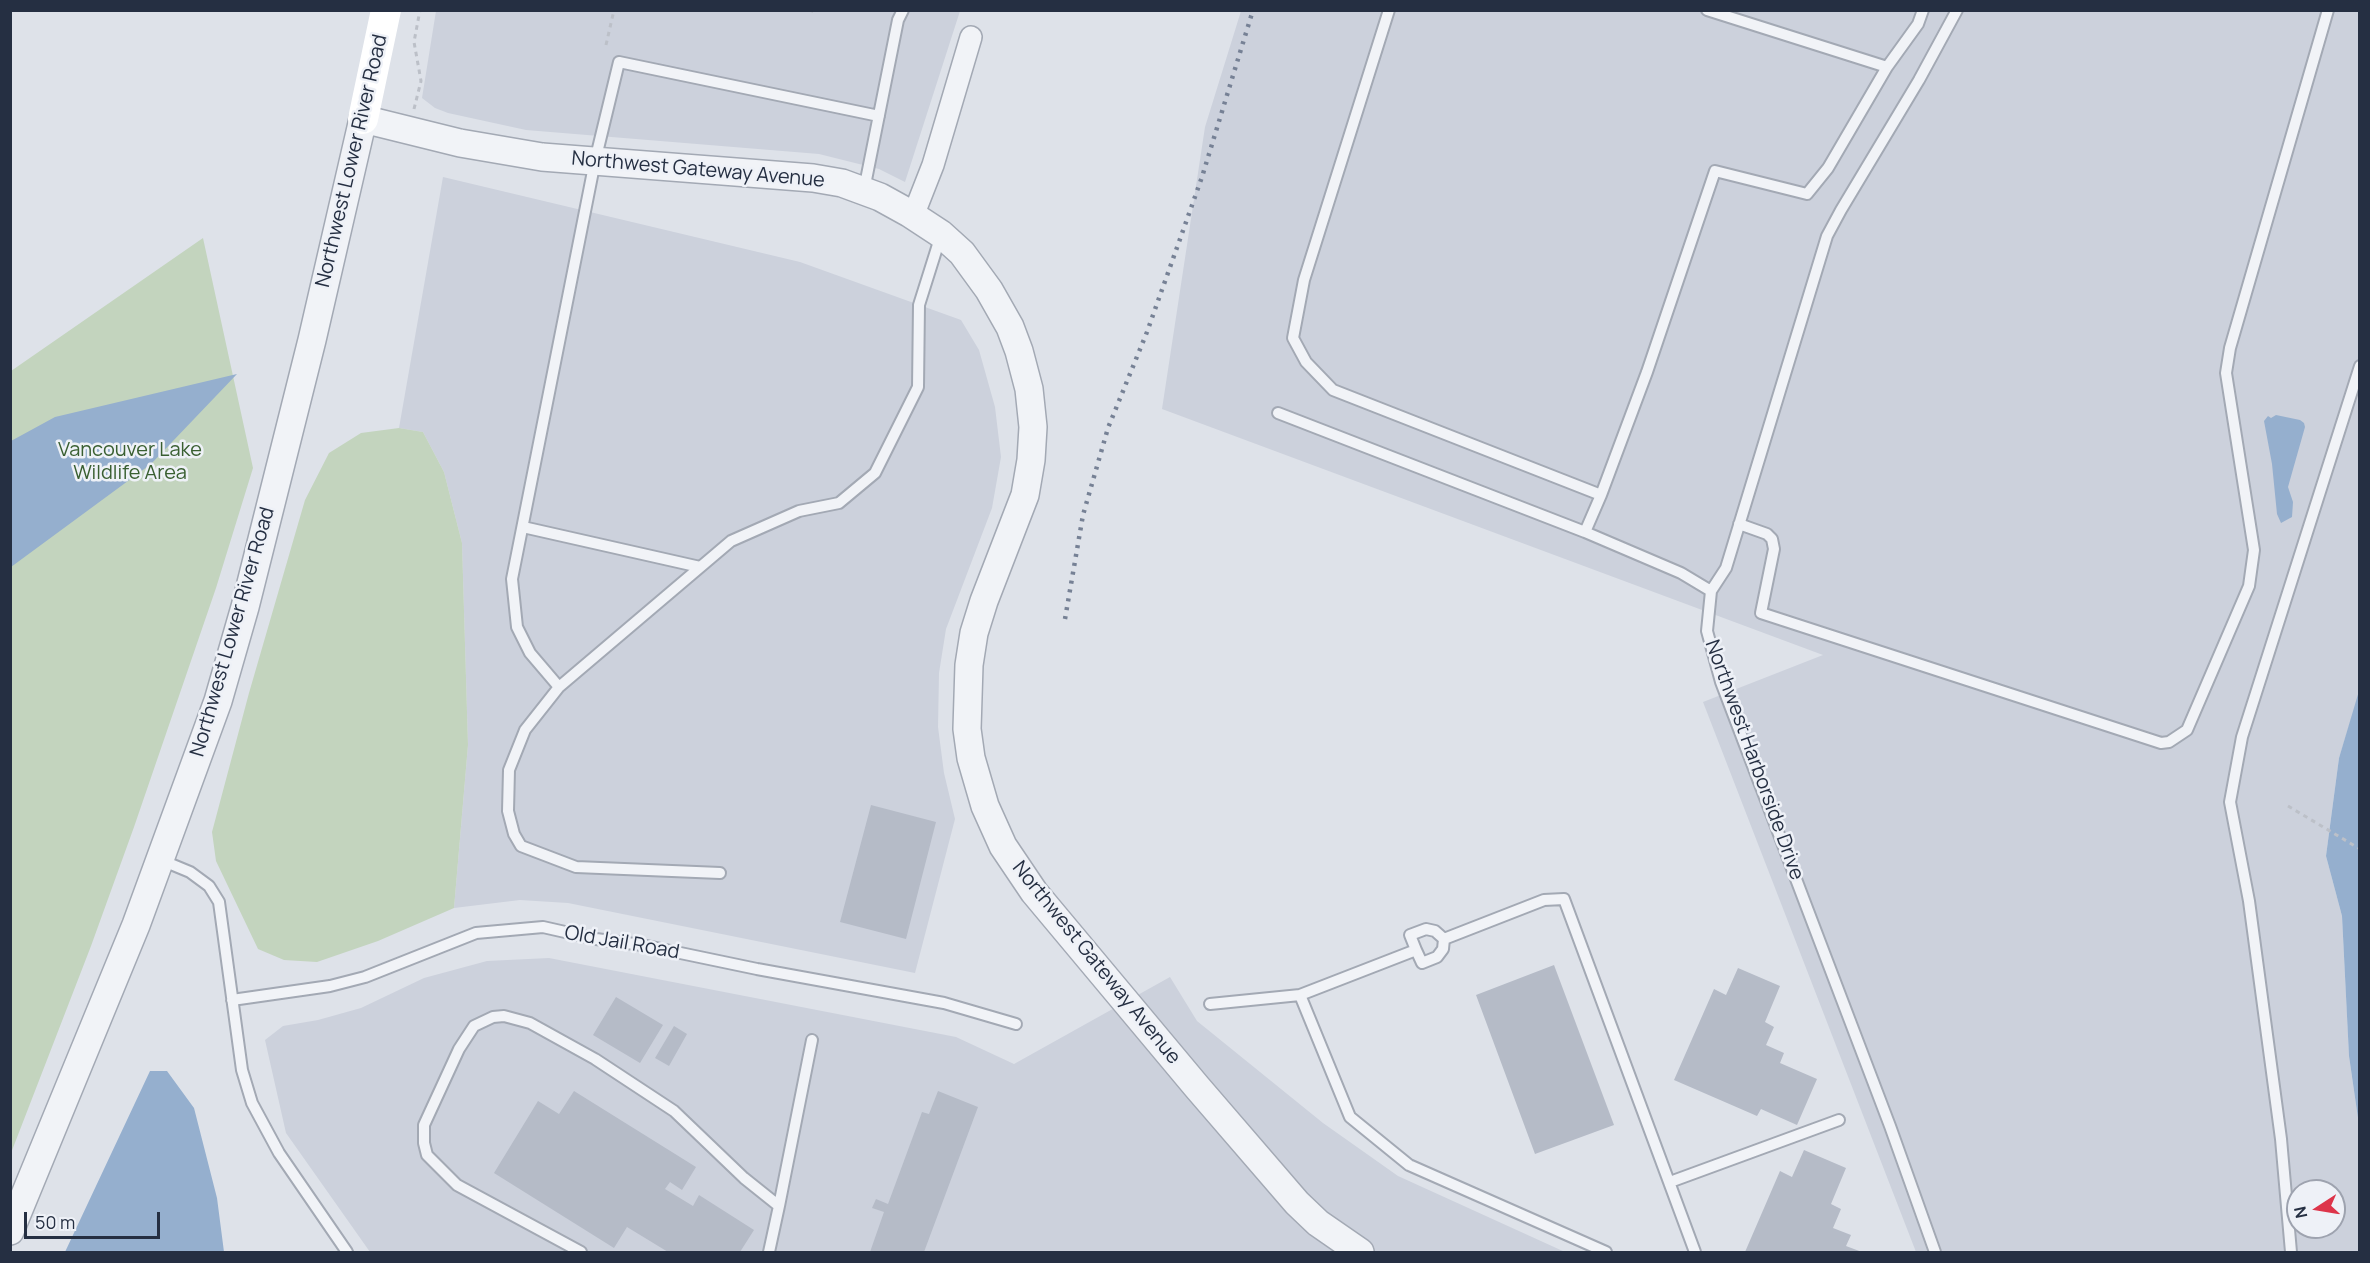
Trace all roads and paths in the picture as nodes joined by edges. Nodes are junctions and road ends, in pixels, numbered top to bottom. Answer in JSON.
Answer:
{"nodes":[{"id":1,"x":386,"y":10,"type":"edge"},
{"id":2,"x":420,"y":10,"type":"edge"},
{"id":3,"x":614,"y":10,"type":"edge"},
{"id":4,"x":809,"y":10,"type":"edge"},
{"id":5,"x":903,"y":10,"type":"edge"},
{"id":6,"x":1389,"y":10,"type":"edge"},
{"id":7,"x":1707,"y":10,"type":"edge"},
{"id":8,"x":1923,"y":10,"type":"edge"},
{"id":9,"x":1957,"y":10,"type":"edge"},
{"id":10,"x":2328,"y":10,"type":"edge"},
{"id":11,"x":815,"y":12,"type":"edge"},
{"id":12,"x":971,"y":38,"type":"dead end"},
{"id":13,"x":606,"y":45,"type":"dead end"},
{"id":14,"x":1887,"y":67,"type":"junction"},
{"id":15,"x":879,"y":116,"type":"junction"},
{"id":16,"x":363,"y":119,"type":"junction"},
{"id":17,"x":409,"y":129,"type":"junction"},
{"id":18,"x":595,"y":161,"type":"junction"},
{"id":19,"x":864,"y":190,"type":"junction"},
{"id":20,"x":913,"y":216,"type":"junction"},
{"id":21,"x":941,"y":234,"type":"junction"},
{"id":22,"x":2360,"y":366,"type":"edge"},
{"id":23,"x":1278,"y":413,"type":"dead end"},
{"id":24,"x":1601,"y":495,"type":"junction"},
{"id":25,"x":1739,"y":524,"type":"junction"},
{"id":26,"x":523,"y":527,"type":"junction"},
{"id":27,"x":1585,"y":532,"type":"junction"},
{"id":28,"x":700,"y":567,"type":"junction"},
{"id":29,"x":1711,"y":591,"type":"junction"},
{"id":30,"x":559,"y":687,"type":"junction"},
{"id":31,"x":2288,"y":806,"type":"dead end"},
{"id":32,"x":2360,"y":849,"type":"edge"},
{"id":33,"x":160,"y":860,"type":"junction"},
{"id":34,"x":720,"y":873,"type":"dead end"},
{"id":35,"x":1444,"y":939,"type":"junction"},
{"id":36,"x":1416,"y":950,"type":"junction"},
{"id":37,"x":1300,"y":995,"type":"junction"},
{"id":38,"x":232,"y":1000,"type":"junction"},
{"id":39,"x":1210,"y":1004,"type":"dead end"},
{"id":40,"x":1016,"y":1024,"type":"dead end"},
{"id":41,"x":812,"y":1040,"type":"dead end"},
{"id":42,"x":1839,"y":1120,"type":"dead end"},
{"id":43,"x":1670,"y":1182,"type":"junction"},
{"id":44,"x":779,"y":1206,"type":"junction"},
{"id":45,"x":10,"y":1231,"type":"edge"},
{"id":46,"x":347,"y":1252,"type":"edge"},
{"id":47,"x":581,"y":1252,"type":"edge"},
{"id":48,"x":769,"y":1252,"type":"edge"},
{"id":49,"x":1360,"y":1252,"type":"edge"},
{"id":50,"x":1606,"y":1252,"type":"edge"},
{"id":51,"x":1695,"y":1252,"type":"edge"},
{"id":52,"x":1935,"y":1252,"type":"edge"},
{"id":53,"x":2290,"y":1252,"type":"edge"}],
"edges":[{"from":1,"to":16,"type":"main road","name":"Northwest Lower River Road"},
{"from":2,"to":17,"type":"path","name":"Northwest Lower River Road"},
{"from":3,"to":13,"type":"path"},
{"from":4,"to":11,"type":"path"},
{"from":5,"to":15,"type":"lane"},
{"from":6,"to":24,"type":"lane"},
{"from":7,"to":14,"type":"lane"},
{"from":8,"to":14,"type":"lane"},
{"from":9,"to":25,"type":"lane","name":"Northwest Harborside Drive"},
{"from":10,"to":25,"type":"lane"},
{"from":12,"to":20,"type":"street"},
{"from":14,"to":24,"type":"lane"},
{"from":15,"to":18,"type":"lane"},
{"from":15,"to":19,"type":"lane"},
{"from":16,"to":17,"type":"street","name":"Northwest Gateway Avenue"},
{"from":16,"to":33,"type":"street","name":"Northwest Lower River Road"},
{"from":17,"to":18,"type":"street","name":"Northwest Gateway Avenue"},
{"from":18,"to":19,"type":"street","name":"Northwest Gateway Avenue"},
{"from":18,"to":26,"type":"lane"},
{"from":19,"to":20,"type":"street","name":"Northwest Gateway Avenue"},
{"from":20,"to":21,"type":"street","name":"Northwest Gateway Avenue"},
{"from":21,"to":28,"type":"lane"},
{"from":21,"to":49,"type":"street","name":"Northwest Gateway Avenue"},
{"from":22,"to":53,"type":"lane"},
{"from":23,"to":27,"type":"lane"},
{"from":24,"to":27,"type":"lane"},
{"from":25,"to":29,"type":"lane","name":"Northwest Harborside Drive"},
{"from":26,"to":28,"type":"lane"},
{"from":26,"to":30,"type":"lane"},
{"from":27,"to":29,"type":"lane"},
{"from":28,"to":30,"type":"lane"},
{"from":29,"to":52,"type":"lane","name":"Northwest Harborside Drive"},
{"from":30,"to":34,"type":"lane"},
{"from":31,"to":32,"type":"path"},
{"from":33,"to":38,"type":"lane"},
{"from":33,"to":45,"type":"street","name":"Northwest Lower River Road"},
{"from":35,"to":36,"type":"lane"},
{"from":35,"to":36,"type":"lane"},
{"from":35,"to":43,"type":"lane"},
{"from":36,"to":37,"type":"lane"},
{"from":37,"to":39,"type":"lane"},
{"from":37,"to":50,"type":"lane"},
{"from":38,"to":40,"type":"lane","name":"Old Jail Road"},
{"from":38,"to":46,"type":"lane"},
{"from":41,"to":44,"type":"lane"},
{"from":42,"to":43,"type":"lane"},
{"from":43,"to":51,"type":"lane"},
{"from":44,"to":47,"type":"lane"},
{"from":44,"to":48,"type":"lane"}]}
